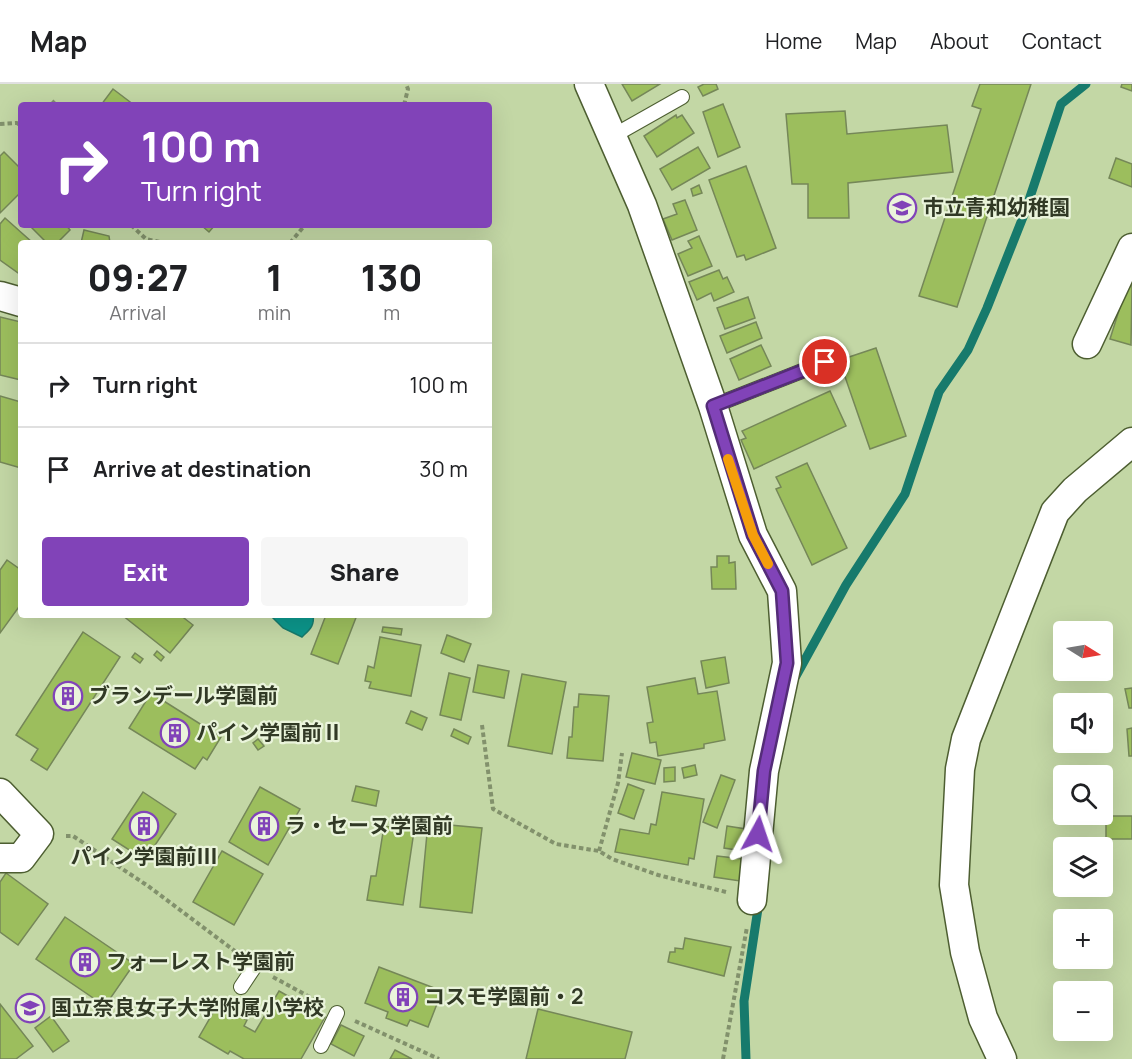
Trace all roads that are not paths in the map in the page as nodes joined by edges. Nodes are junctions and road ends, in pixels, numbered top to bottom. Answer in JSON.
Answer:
{"nodes":[{"id":1,"x":589,"y":84,"type":"edge"},
{"id":2,"x":682,"y":97,"type":"dead end"},
{"id":3,"x":613,"y":136,"type":"junction"},
{"id":4,"x":1132,"y":248,"type":"edge"},
{"id":5,"x":0,"y":297,"type":"edge"},
{"id":6,"x":18,"y":301,"type":"edge"},
{"id":7,"x":1087,"y":344,"type":"dead end"},
{"id":8,"x":825,"y":362,"type":"dead end"},
{"id":9,"x":713,"y":406,"type":"junction"},
{"id":10,"x":1132,"y":442,"type":"edge"},
{"id":11,"x":0,"y":793,"type":"edge"},
{"id":12,"x":0,"y":858,"type":"edge"},
{"id":13,"x":752,"y":899,"type":"road end"},
{"id":14,"x":255,"y":966,"type":"road end"},
{"id":15,"x":241,"y":987,"type":"dead end"},
{"id":16,"x":337,"y":1013,"type":"road end"},
{"id":17,"x":321,"y":1046,"type":"dead end"},
{"id":18,"x":1002,"y":1059,"type":"edge"}],
"edges":[{"from":1,"to":3,"type":"street"},
{"from":2,"to":3,"type":"lane"},
{"from":3,"to":9,"type":"street"},
{"from":4,"to":7,"type":"street"},
{"from":5,"to":6,"type":"street"},
{"from":8,"to":9,"type":"lane"},
{"from":9,"to":13,"type":"street"},
{"from":10,"to":18,"type":"street"},
{"from":11,"to":12,"type":"street"},
{"from":14,"to":15,"type":"lane"},
{"from":16,"to":17,"type":"lane"}]}
